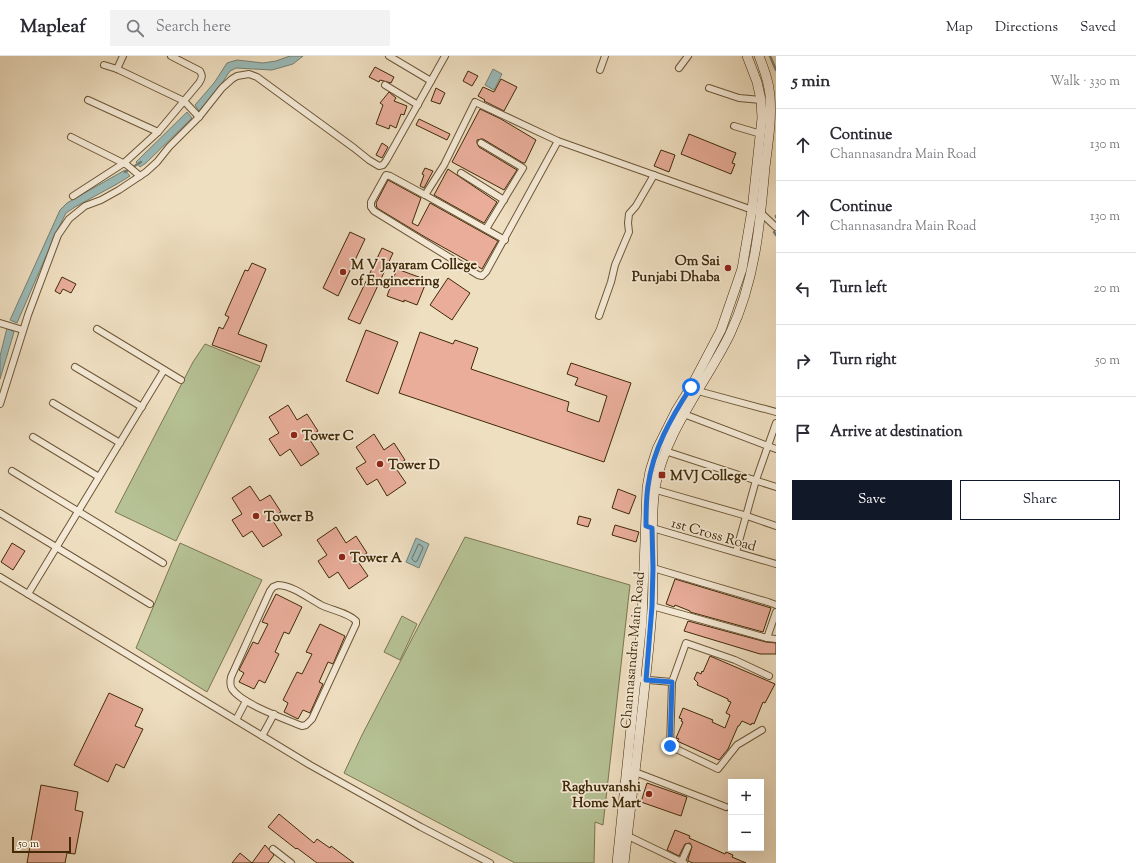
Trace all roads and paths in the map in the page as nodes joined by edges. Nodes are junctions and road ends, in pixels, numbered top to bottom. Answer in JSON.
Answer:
{"nodes":[{"id":1,"x":123,"y":56,"type":"edge"},
{"id":2,"x":171,"y":56,"type":"edge"},
{"id":3,"x":389,"y":56,"type":"edge"},
{"id":4,"x":605,"y":56,"type":"edge"},
{"id":5,"x":688,"y":56,"type":"edge"},
{"id":6,"x":747,"y":56,"type":"edge"},
{"id":7,"x":759,"y":56,"type":"edge"},
{"id":8,"x":442,"y":57,"type":"edge"},
{"id":9,"x":104,"y":65,"type":"dead end"},
{"id":10,"x":679,"y":68,"type":"dead end"},
{"id":11,"x":117,"y":69,"type":"junction"},
{"id":12,"x":600,"y":70,"type":"dead end"},
{"id":13,"x":431,"y":82,"type":"junction"},
{"id":14,"x":385,"y":85,"type":"dead end"},
{"id":15,"x":709,"y":88,"type":"dead end"},
{"id":16,"x":88,"y":100,"type":"dead end"},
{"id":17,"x":761,"y":100,"type":"junction"},
{"id":18,"x":185,"y":101,"type":"junction"},
{"id":19,"x":418,"y":105,"type":"junction"},
{"id":20,"x":198,"y":115,"type":"junction"},
{"id":21,"x":734,"y":126,"type":"dead end"},
{"id":22,"x":773,"y":128,"type":"edge"},
{"id":23,"x":158,"y":132,"type":"junction"},
{"id":24,"x":761,"y":134,"type":"junction"},
{"id":25,"x":71,"y":137,"type":"dead end"},
{"id":26,"x":558,"y":141,"type":"junction"},
{"id":27,"x":480,"y":144,"type":"dead end"},
{"id":28,"x":126,"y":164,"type":"junction"},
{"id":29,"x":461,"y":174,"type":"dead end"},
{"id":30,"x":654,"y":175,"type":"junction"},
{"id":31,"x":140,"y":176,"type":"junction"},
{"id":32,"x":425,"y":195,"type":"junction"},
{"id":33,"x":73,"y":196,"type":"dead end"},
{"id":34,"x":504,"y":200,"type":"junction"},
{"id":35,"x":757,"y":211,"type":"junction"},
{"id":36,"x":776,"y":226,"type":"edge"},
{"id":37,"x":486,"y":229,"type":"junction"},
{"id":38,"x":505,"y":240,"type":"junction"},
{"id":39,"x":736,"y":288,"type":"junction"},
{"id":40,"x":746,"y":291,"type":"junction"},
{"id":41,"x":599,"y":316,"type":"dead end"},
{"id":42,"x":0,"y":323,"type":"edge"},
{"id":43,"x":20,"y":329,"type":"junction"},
{"id":44,"x":98,"y":329,"type":"dead end"},
{"id":45,"x":75,"y":367,"type":"dead end"},
{"id":46,"x":164,"y":370,"type":"junction"},
{"id":47,"x":181,"y":380,"type":"dead end"},
{"id":48,"x":698,"y":391,"type":"junction"},
{"id":49,"x":53,"y":402,"type":"dead end"},
{"id":50,"x":0,"y":404,"type":"edge"},
{"id":51,"x":142,"y":407,"type":"junction"},
{"id":52,"x":680,"y":412,"type":"junction"},
{"id":53,"x":776,"y":412,"type":"edge"},
{"id":54,"x":776,"y":423,"type":"edge"},
{"id":55,"x":32,"y":437,"type":"dead end"},
{"id":56,"x":120,"y":443,"type":"junction"},
{"id":57,"x":767,"y":446,"type":"junction"},
{"id":58,"x":776,"y":449,"type":"edge"},
{"id":59,"x":665,"y":450,"type":"junction"},
{"id":60,"x":12,"y":471,"type":"dead end"},
{"id":61,"x":99,"y":477,"type":"junction"},
{"id":62,"x":756,"y":480,"type":"junction"},
{"id":63,"x":776,"y":487,"type":"edge"},
{"id":64,"x":651,"y":489,"type":"junction"},
{"id":65,"x":78,"y":511,"type":"junction"},
{"id":66,"x":0,"y":513,"type":"edge"},
{"id":67,"x":746,"y":516,"type":"junction"},
{"id":68,"x":776,"y":526,"type":"edge"},
{"id":69,"x":649,"y":527,"type":"junction"},
{"id":70,"x":56,"y":547,"type":"junction"},
{"id":71,"x":736,"y":552,"type":"junction"},
{"id":72,"x":163,"y":563,"type":"dead end"},
{"id":73,"x":776,"y":564,"type":"edge"},
{"id":74,"x":653,"y":568,"type":"junction"},
{"id":75,"x":0,"y":577,"type":"edge"},
{"id":76,"x":28,"y":594,"type":"junction"},
{"id":77,"x":150,"y":604,"type":"dead end"},
{"id":78,"x":776,"y":605,"type":"edge"},
{"id":79,"x":652,"y":606,"type":"junction"},
{"id":80,"x":776,"y":612,"type":"edge"},
{"id":81,"x":767,"y":638,"type":"junction"},
{"id":82,"x":776,"y":639,"type":"edge"},
{"id":83,"x":769,"y":676,"type":"dead end"},
{"id":84,"x":641,"y":679,"type":"junction"},
{"id":85,"x":672,"y":682,"type":"junction"},
{"id":86,"x":246,"y":701,"type":"junction"},
{"id":87,"x":274,"y":714,"type":"junction"},
{"id":88,"x":236,"y":720,"type":"junction"},
{"id":89,"x":762,"y":730,"type":"dead end"},
{"id":90,"x":262,"y":736,"type":"junction"},
{"id":91,"x":635,"y":772,"type":"junction"},
{"id":92,"x":726,"y":807,"type":"dead end"},
{"id":93,"x":628,"y":836,"type":"junction"},
{"id":94,"x":688,"y":847,"type":"dead end"},
{"id":95,"x":273,"y":849,"type":"dead end"},
{"id":96,"x":291,"y":863,"type":"edge"},
{"id":97,"x":490,"y":863,"type":"edge"},
{"id":98,"x":616,"y":863,"type":"edge"},
{"id":99,"x":624,"y":863,"type":"edge"},
{"id":100,"x":682,"y":863,"type":"edge"}],
"edges":[{"from":1,"to":11,"type":"street"},
{"from":2,"to":18,"type":"street"},
{"from":3,"to":13,"type":"street"},
{"from":4,"to":12,"type":"street"},
{"from":5,"to":10,"type":"street"},
{"from":6,"to":17,"type":"main road","name":"Channasandra Main Road"},
{"from":7,"to":22,"type":"main road","name":"Channasandra Main Road"},
{"from":8,"to":13,"type":"street"},
{"from":9,"to":11,"type":"street"},
{"from":11,"to":18,"type":"street"},
{"from":13,"to":19,"type":"street"},
{"from":14,"to":19,"type":"street"},
{"from":15,"to":17,"type":"street"},
{"from":16,"to":23,"type":"street"},
{"from":17,"to":24,"type":"main road","name":"Channasandra Main Road"},
{"from":18,"to":20,"type":"street"},
{"from":18,"to":23,"type":"street"},
{"from":19,"to":20,"type":"street"},
{"from":20,"to":31,"type":"street"},
{"from":21,"to":24,"type":"street"},
{"from":22,"to":35,"type":"main road","name":"Channasandra Main Road"},
{"from":23,"to":28,"type":"street"},
{"from":24,"to":35,"type":"main road","name":"Channasandra Main Road"},
{"from":25,"to":28,"type":"street"},
{"from":26,"to":30,"type":"street"},
{"from":26,"to":32,"type":"street"},
{"from":26,"to":38,"type":"street"},
{"from":27,"to":34,"type":"street"},
{"from":28,"to":31,"type":"street"},
{"from":28,"to":33,"type":"street"},
{"from":29,"to":34,"type":"street"},
{"from":30,"to":35,"type":"street"},
{"from":30,"to":41,"type":"street"},
{"from":31,"to":43,"type":"street"},
{"from":32,"to":37,"type":"street"},
{"from":32,"to":38,"type":"street"},
{"from":34,"to":37,"type":"street"},
{"from":35,"to":36,"type":"street"},
{"from":35,"to":39,"type":"main road","name":"Channasandra Main Road"},
{"from":35,"to":40,"type":"main road","name":"Channasandra Main Road"},
{"from":37,"to":38,"type":"street"},
{"from":39,"to":40,"type":"main road"},
{"from":39,"to":52,"type":"main road","name":"Channasandra Main Road"},
{"from":40,"to":48,"type":"main road","name":"Channasandra Main Road"},
{"from":42,"to":43,"type":"street"},
{"from":43,"to":50,"type":"street"},
{"from":44,"to":46,"type":"street"},
{"from":45,"to":51,"type":"street"},
{"from":46,"to":47,"type":"street"},
{"from":46,"to":51,"type":"street"},
{"from":48,"to":52,"type":"main road","name":"Channasandra Main Road"},
{"from":48,"to":53,"type":"street"},
{"from":49,"to":56,"type":"street"},
{"from":51,"to":56,"type":"street"},
{"from":52,"to":57,"type":"street"},
{"from":52,"to":59,"type":"main road","name":"Channasandra Main Road"},
{"from":52,"to":64,"type":"main road","name":"Channasandra Main Road"},
{"from":54,"to":57,"type":"street"},
{"from":55,"to":61,"type":"street"},
{"from":56,"to":61,"type":"street"},
{"from":57,"to":58,"type":"street"},
{"from":57,"to":62,"type":"street"},
{"from":59,"to":62,"type":"street"},
{"from":59,"to":64,"type":"main road","name":"Channasandra Main Road"},
{"from":60,"to":65,"type":"street"},
{"from":61,"to":65,"type":"street"},
{"from":62,"to":63,"type":"street"},
{"from":62,"to":67,"type":"street"},
{"from":64,"to":67,"type":"street"},
{"from":64,"to":69,"type":"main road","name":"Channasandra Main Road"},
{"from":65,"to":70,"type":"street"},
{"from":65,"to":72,"type":"street"},
{"from":66,"to":70,"type":"street"},
{"from":67,"to":68,"type":"street"},
{"from":67,"to":71,"type":"street"},
{"from":69,"to":71,"type":"street","name":"1st Cross Road"},
{"from":69,"to":74,"type":"main road","name":"Channasandra Main Road"},
{"from":69,"to":84,"type":"main road","name":"Channasandra Main Road"},
{"from":70,"to":76,"type":"street"},
{"from":70,"to":77,"type":"street"},
{"from":71,"to":73,"type":"street","name":"1st Cross Road"},
{"from":74,"to":78,"type":"street"},
{"from":74,"to":79,"type":"main road","name":"Channasandra Main Road"},
{"from":75,"to":76,"type":"street"},
{"from":76,"to":88,"type":"street"},
{"from":79,"to":81,"type":"street"},
{"from":79,"to":84,"type":"main road","name":"Channasandra Main Road"},
{"from":80,"to":81,"type":"street"},
{"from":81,"to":82,"type":"street"},
{"from":83,"to":85,"type":"street"},
{"from":84,"to":85,"type":"street"},
{"from":84,"to":91,"type":"main road","name":"Channasandra Main Road"},
{"from":84,"to":98,"type":"main road","name":"Channasandra Main Road"},
{"from":85,"to":89,"type":"street"},
{"from":86,"to":87,"type":"street"},
{"from":86,"to":87,"type":"street"},
{"from":86,"to":88,"type":"street"},
{"from":87,"to":90,"type":"street"},
{"from":88,"to":90,"type":"street"},
{"from":90,"to":97,"type":"street"},
{"from":91,"to":92,"type":"street"},
{"from":91,"to":93,"type":"main road","name":"Channasandra Main Road"},
{"from":93,"to":99,"type":"main road","name":"Channasandra Main Road"},
{"from":93,"to":100,"type":"street"},
{"from":94,"to":100,"type":"street"},
{"from":95,"to":96,"type":"street"}]}
